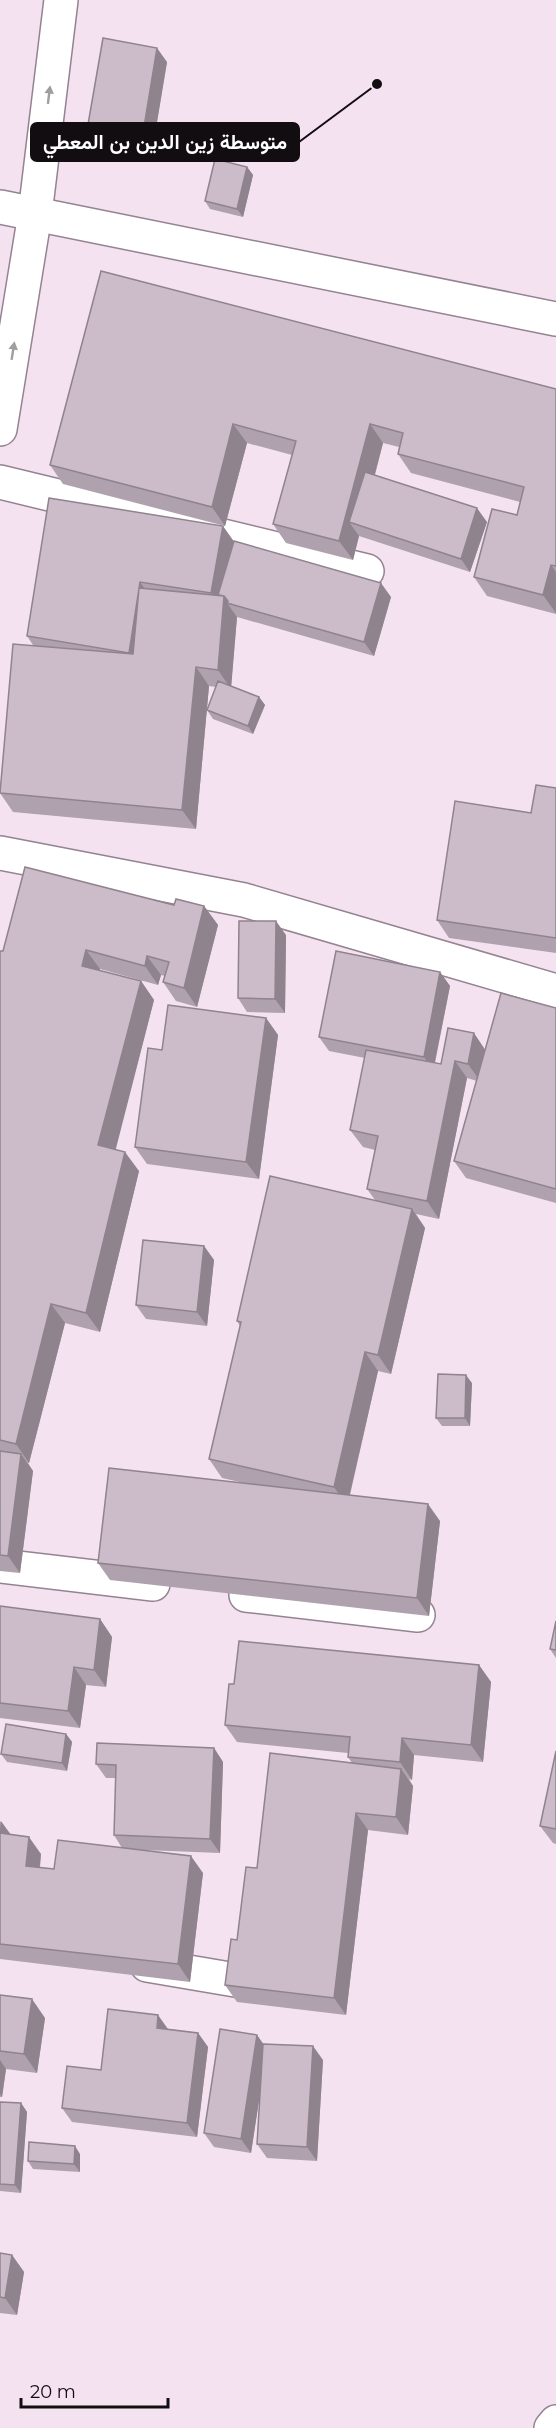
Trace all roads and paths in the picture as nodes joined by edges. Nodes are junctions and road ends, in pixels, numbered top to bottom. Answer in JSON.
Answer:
{"nodes":[{"id":1,"x":61,"y":0,"type":"edge"},
{"id":2,"x":0,"y":207,"type":"edge"},
{"id":3,"x":35,"y":214,"type":"junction"},
{"id":4,"x":556,"y":319,"type":"edge"},
{"id":5,"x":0,"y":429,"type":"edge"},
{"id":6,"x":0,"y":482,"type":"edge"},
{"id":7,"x":367,"y":571,"type":"dead end"},
{"id":8,"x":0,"y":853,"type":"edge"},
{"id":9,"x":556,"y":991,"type":"edge"},
{"id":10,"x":0,"y":1566,"type":"edge"},
{"id":11,"x":186,"y":1588,"type":"edge"},
{"id":12,"x":221,"y":1592,"type":"edge"},
{"id":13,"x":418,"y":1615,"type":"edge"},
{"id":14,"x":116,"y":1960,"type":"edge"},
{"id":15,"x":301,"y":1991,"type":"edge"},
{"id":16,"x":556,"y":2422,"type":"edge"},
{"id":17,"x":551,"y":2428,"type":"edge"}],
"edges":[{"from":3,"to":1,"type":"street","one_way":true},
{"from":2,"to":3,"type":"street"},
{"from":3,"to":4,"type":"street"},
{"from":5,"to":3,"type":"street","one_way":true},
{"from":6,"to":7,"type":"street"},
{"from":8,"to":9,"type":"street"},
{"from":10,"to":11,"type":"street"},
{"from":12,"to":13,"type":"street"},
{"from":14,"to":15,"type":"street"},
{"from":16,"to":17,"type":"street"}]}
